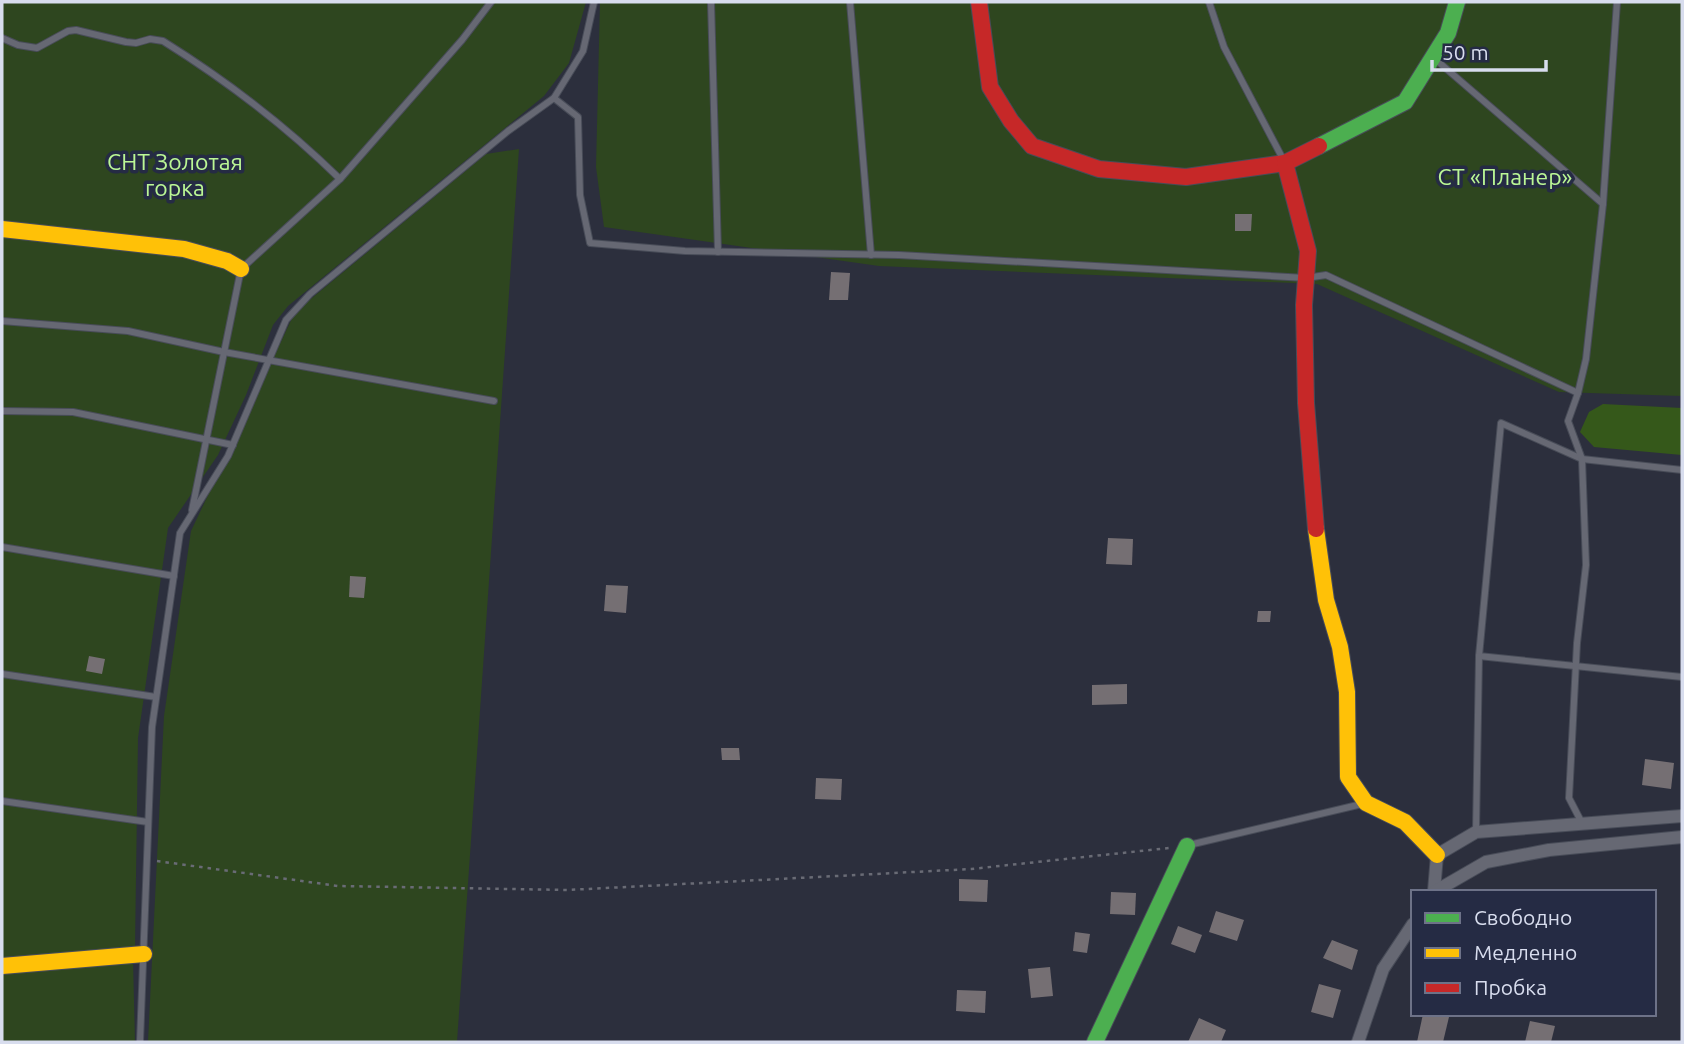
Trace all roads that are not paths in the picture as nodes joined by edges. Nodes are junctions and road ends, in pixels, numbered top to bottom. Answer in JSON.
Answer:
{"nodes":[{"id":1,"x":491,"y":2,"type":"edge"},
{"id":2,"x":594,"y":2,"type":"edge"},
{"id":3,"x":711,"y":2,"type":"edge"},
{"id":4,"x":850,"y":2,"type":"edge"},
{"id":5,"x":979,"y":2,"type":"edge"},
{"id":6,"x":1209,"y":2,"type":"edge"},
{"id":7,"x":1457,"y":2,"type":"edge"},
{"id":8,"x":1617,"y":2,"type":"edge"},
{"id":9,"x":2,"y":38,"type":"edge"},
{"id":10,"x":1433,"y":57,"type":"junction"},
{"id":11,"x":554,"y":98,"type":"junction"},
{"id":12,"x":1285,"y":163,"type":"junction"},
{"id":13,"x":340,"y":179,"type":"junction"},
{"id":14,"x":1603,"y":204,"type":"junction"},
{"id":15,"x":2,"y":229,"type":"edge"},
{"id":16,"x":718,"y":253,"type":"junction"},
{"id":17,"x":871,"y":256,"type":"junction"},
{"id":18,"x":241,"y":269,"type":"junction"},
{"id":19,"x":1306,"y":278,"type":"junction"},
{"id":20,"x":2,"y":321,"type":"edge"},
{"id":21,"x":223,"y":352,"type":"junction"},
{"id":22,"x":269,"y":360,"type":"junction"},
{"id":23,"x":1578,"y":393,"type":"junction"},
{"id":24,"x":494,"y":401,"type":"dead end"},
{"id":25,"x":2,"y":411,"type":"edge"},
{"id":26,"x":206,"y":440,"type":"junction"},
{"id":27,"x":233,"y":445,"type":"junction"},
{"id":28,"x":1582,"y":459,"type":"junction"},
{"id":29,"x":1682,"y":470,"type":"edge"},
{"id":30,"x":191,"y":515,"type":"junction"},
{"id":31,"x":2,"y":547,"type":"edge"},
{"id":32,"x":174,"y":576,"type":"junction"},
{"id":33,"x":1479,"y":656,"type":"junction"},
{"id":34,"x":1576,"y":667,"type":"junction"},
{"id":35,"x":2,"y":674,"type":"edge"},
{"id":36,"x":1682,"y":677,"type":"edge"},
{"id":37,"x":156,"y":696,"type":"junction"},
{"id":38,"x":2,"y":801,"type":"edge"},
{"id":39,"x":1366,"y":803,"type":"junction"},
{"id":40,"x":1682,"y":816,"type":"edge"},
{"id":41,"x":148,"y":822,"type":"junction"},
{"id":42,"x":1583,"y":825,"type":"junction"},
{"id":43,"x":1476,"y":832,"type":"junction"},
{"id":44,"x":1682,"y":836,"type":"edge"},
{"id":45,"x":1187,"y":846,"type":"joint"},
{"id":46,"x":1437,"y":855,"type":"junction"},
{"id":47,"x":1434,"y":890,"type":"edge"},
{"id":48,"x":1436,"y":890,"type":"edge"},
{"id":49,"x":1411,"y":927,"type":"edge"},
{"id":50,"x":144,"y":954,"type":"junction"},
{"id":51,"x":2,"y":966,"type":"edge"},
{"id":52,"x":140,"y":1042,"type":"edge"},
{"id":53,"x":1095,"y":1042,"type":"edge"},
{"id":54,"x":1358,"y":1042,"type":"edge"}],
"edges":[{"from":1,"to":13,"type":"lane"},
{"from":2,"to":11,"type":"lane"},
{"from":3,"to":16,"type":"lane"},
{"from":4,"to":17,"type":"lane"},
{"from":5,"to":12,"type":"street"},
{"from":6,"to":12,"type":"lane"},
{"from":7,"to":10,"type":"street"},
{"from":8,"to":14,"type":"lane"},
{"from":9,"to":13,"type":"lane"},
{"from":10,"to":12,"type":"street"},
{"from":10,"to":14,"type":"lane"},
{"from":11,"to":16,"type":"lane"},
{"from":11,"to":22,"type":"lane"},
{"from":12,"to":19,"type":"street"},
{"from":13,"to":18,"type":"lane"},
{"from":14,"to":23,"type":"lane"},
{"from":15,"to":18,"type":"street"},
{"from":16,"to":17,"type":"lane"},
{"from":17,"to":19,"type":"lane"},
{"from":18,"to":21,"type":"lane"},
{"from":19,"to":23,"type":"lane"},
{"from":19,"to":39,"type":"street"},
{"from":20,"to":21,"type":"lane"},
{"from":21,"to":22,"type":"lane"},
{"from":21,"to":26,"type":"lane"},
{"from":22,"to":24,"type":"lane"},
{"from":22,"to":27,"type":"lane"},
{"from":23,"to":28,"type":"lane"},
{"from":25,"to":26,"type":"lane"},
{"from":26,"to":27,"type":"lane"},
{"from":26,"to":30,"type":"lane"},
{"from":27,"to":30,"type":"lane"},
{"from":28,"to":29,"type":"lane"},
{"from":28,"to":33,"type":"lane"},
{"from":28,"to":34,"type":"lane"},
{"from":30,"to":32,"type":"lane"},
{"from":31,"to":32,"type":"lane"},
{"from":32,"to":37,"type":"lane"},
{"from":33,"to":34,"type":"lane"},
{"from":33,"to":43,"type":"lane"},
{"from":34,"to":36,"type":"lane"},
{"from":34,"to":42,"type":"lane"},
{"from":35,"to":37,"type":"lane"},
{"from":37,"to":41,"type":"lane"},
{"from":38,"to":41,"type":"lane"},
{"from":39,"to":45,"type":"lane"},
{"from":39,"to":46,"type":"street"},
{"from":40,"to":42,"type":"street"},
{"from":41,"to":50,"type":"lane"},
{"from":42,"to":43,"type":"street"},
{"from":43,"to":46,"type":"street"},
{"from":44,"to":48,"type":"street"},
{"from":45,"to":53,"type":"street"},
{"from":46,"to":47,"type":"street"},
{"from":49,"to":54,"type":"street"},
{"from":50,"to":51,"type":"street"},
{"from":50,"to":52,"type":"lane"}]}
